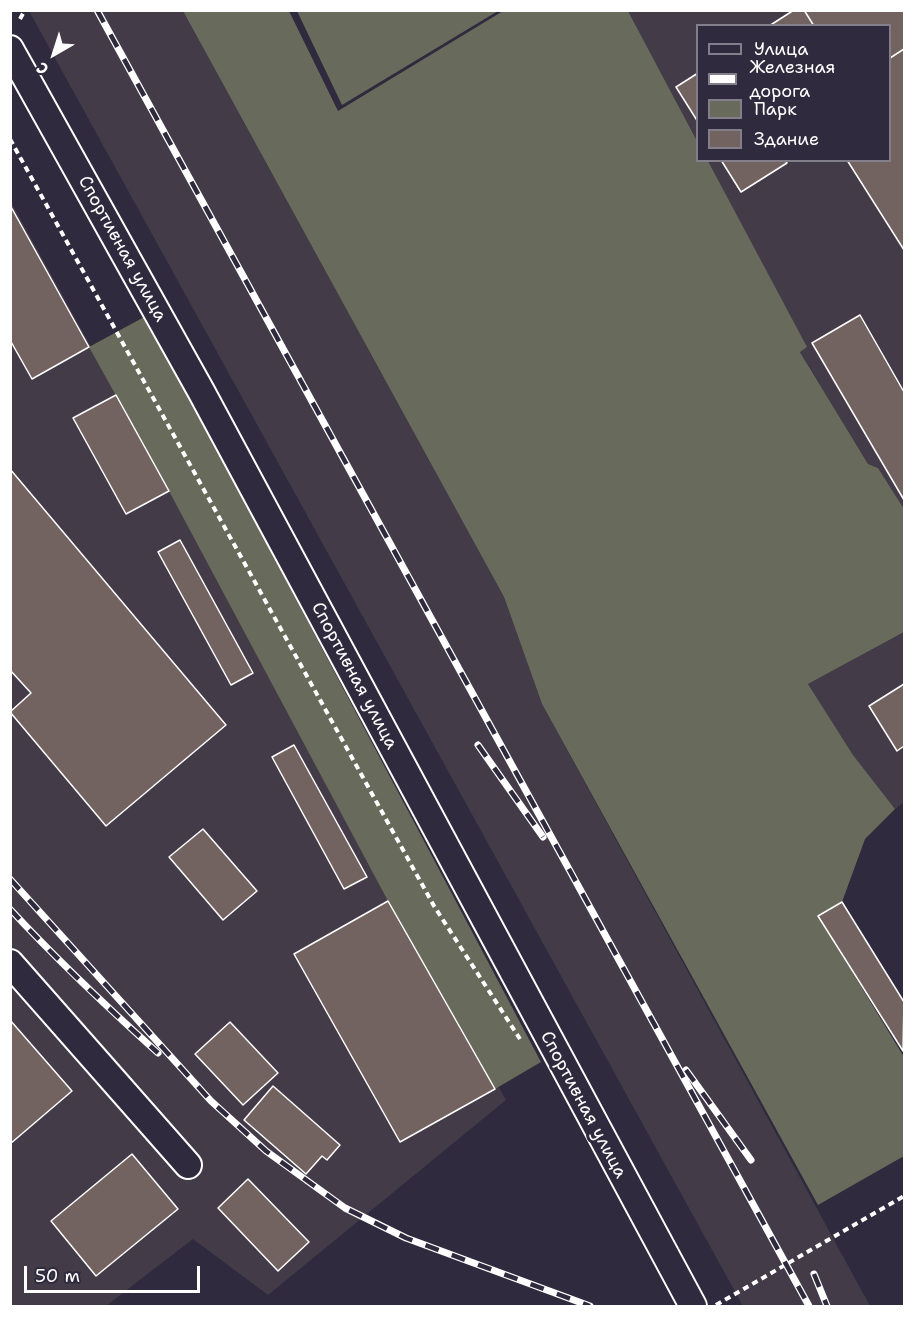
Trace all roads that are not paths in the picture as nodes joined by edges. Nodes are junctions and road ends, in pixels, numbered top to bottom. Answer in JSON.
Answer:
{"nodes":[{"id":1,"x":13,"y":59,"type":"edge"},
{"id":2,"x":10,"y":963,"type":"edge"},
{"id":3,"x":188,"y":1165,"type":"dead end"},
{"id":4,"x":693,"y":1306,"type":"edge"}],
"edges":[{"from":1,"to":4,"type":"street","name":"Спортивная улица"},
{"from":2,"to":3,"type":"street"}]}
